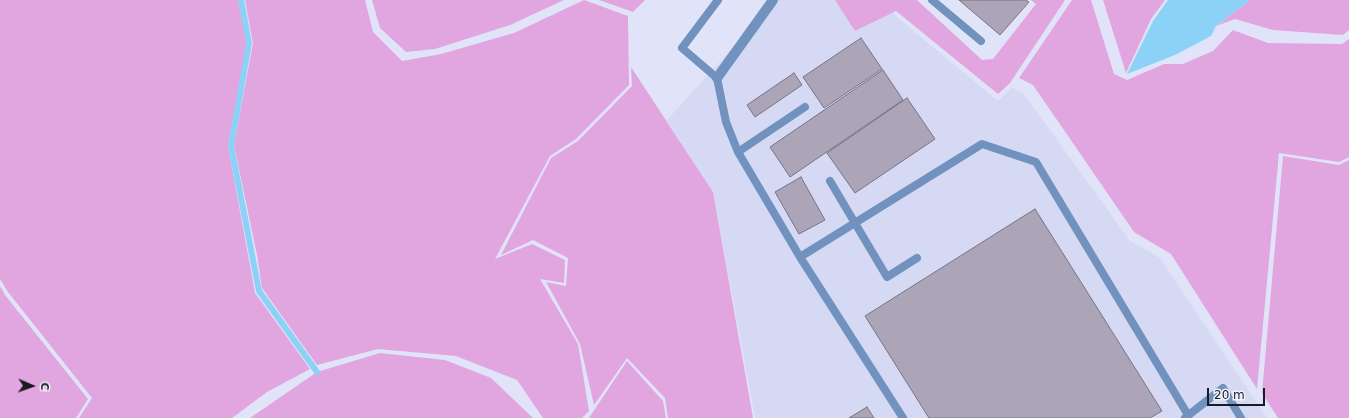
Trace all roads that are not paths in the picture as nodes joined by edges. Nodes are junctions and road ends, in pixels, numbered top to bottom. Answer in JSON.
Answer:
{"nodes":[{"id":1,"x":718,"y":0,"type":"edge"},
{"id":2,"x":773,"y":0,"type":"edge"},
{"id":3,"x":932,"y":0,"type":"edge"},
{"id":4,"x":981,"y":41,"type":"dead end"},
{"id":5,"x":716,"y":78,"type":"junction"},
{"id":6,"x":805,"y":107,"type":"dead end"},
{"id":7,"x":738,"y":152,"type":"junction"},
{"id":8,"x":830,"y":181,"type":"dead end"},
{"id":9,"x":855,"y":223,"type":"junction"},
{"id":10,"x":800,"y":257,"type":"junction"},
{"id":11,"x":917,"y":258,"type":"dead end"},
{"id":12,"x":1186,"y":417,"type":"edge"},
{"id":13,"x":903,"y":418,"type":"edge"},
{"id":14,"x":1241,"y":418,"type":"edge"}],
"edges":[{"from":1,"to":5,"type":"lane"},
{"from":2,"to":5,"type":"street"},
{"from":3,"to":4,"type":"lane"},
{"from":5,"to":7,"type":"lane"},
{"from":6,"to":7,"type":"lane"},
{"from":7,"to":10,"type":"lane"},
{"from":8,"to":9,"type":"lane"},
{"from":9,"to":10,"type":"lane"},
{"from":9,"to":11,"type":"lane"},
{"from":9,"to":12,"type":"lane"},
{"from":10,"to":13,"type":"lane"},
{"from":12,"to":14,"type":"lane"}]}
